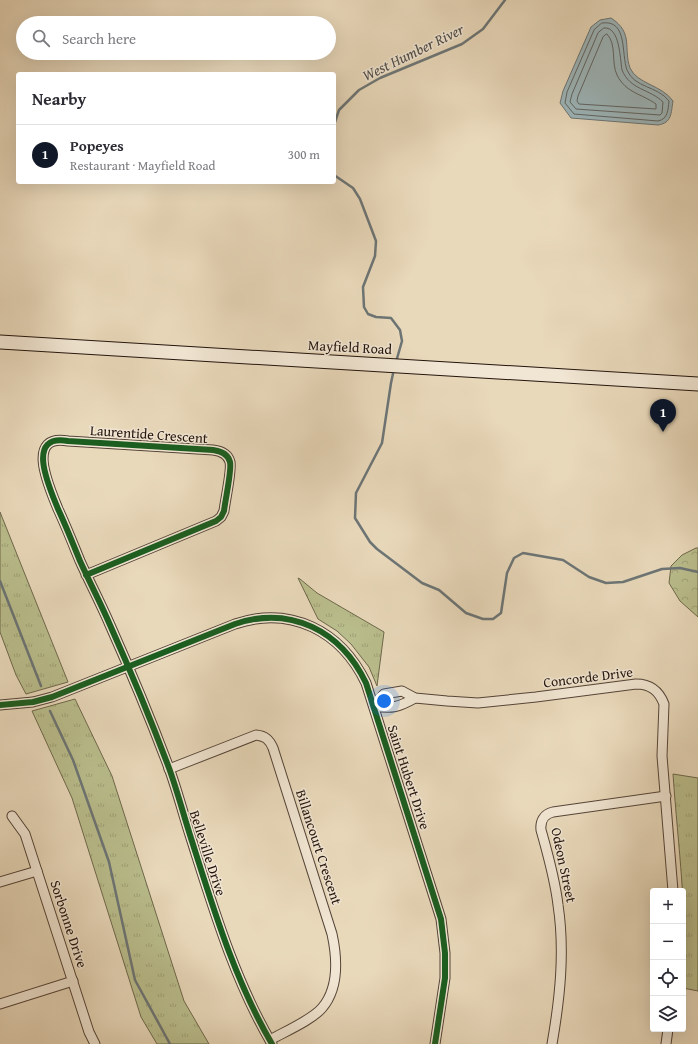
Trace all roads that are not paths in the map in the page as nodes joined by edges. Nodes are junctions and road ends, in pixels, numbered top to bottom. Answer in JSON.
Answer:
{"nodes":[{"id":1,"x":0,"y":342,"type":"edge"},
{"id":2,"x":698,"y":384,"type":"edge"},
{"id":3,"x":86,"y":575,"type":"junction"},
{"id":4,"x":128,"y":667,"type":"junction"},
{"id":5,"x":415,"y":698,"type":"junction"},
{"id":6,"x":0,"y":705,"type":"edge"},
{"id":7,"x":374,"y":706,"type":"junction"},
{"id":8,"x":169,"y":769,"type":"junction"},
{"id":9,"x":666,"y":796,"type":"junction"},
{"id":10,"x":12,"y":816,"type":"dead end"},
{"id":11,"x":37,"y":871,"type":"junction"},
{"id":12,"x":0,"y":882,"type":"edge"},
{"id":13,"x":673,"y":888,"type":"edge"},
{"id":14,"x":73,"y":981,"type":"junction"},
{"id":15,"x":0,"y":1004,"type":"edge"},
{"id":16,"x":668,"y":1032,"type":"edge"},
{"id":17,"x":271,"y":1042,"type":"edge"},
{"id":18,"x":95,"y":1044,"type":"edge"},
{"id":19,"x":434,"y":1044,"type":"edge"},
{"id":20,"x":552,"y":1044,"type":"edge"},
{"id":21,"x":666,"y":1044,"type":"edge"}],
"edges":[{"from":1,"to":2,"type":"main road","name":"Mayfield Road"},
{"from":3,"to":3,"type":"street","name":"Laurentide Crescent"},
{"from":3,"to":4,"type":"street","name":"Laurentide Crescent"},
{"from":4,"to":6,"type":"street","name":"Saint Hubert Drive"},
{"from":4,"to":7,"type":"street","name":"Saint Hubert Drive"},
{"from":4,"to":8,"type":"street","name":"Belleville Drive"},
{"from":5,"to":7,"type":"street"},
{"from":5,"to":7,"type":"street","name":"Concorde Drive"},
{"from":5,"to":9,"type":"street","name":"Concorde Drive"},
{"from":7,"to":19,"type":"street","name":"Saint Hubert Drive"},
{"from":8,"to":17,"type":"street","name":"Belleville Drive"},
{"from":8,"to":17,"type":"street","name":"Billancourt Crescent"},
{"from":9,"to":13,"type":"street","name":"Concorde Drive"},
{"from":9,"to":20,"type":"street","name":"Odeon Street"},
{"from":10,"to":11,"type":"street","name":"Sorbonne Drive"},
{"from":11,"to":12,"type":"street"},
{"from":11,"to":14,"type":"street","name":"Sorbonne Drive"},
{"from":14,"to":15,"type":"street"},
{"from":14,"to":18,"type":"street","name":"Sorbonne Drive"},
{"from":16,"to":21,"type":"street"}]}
